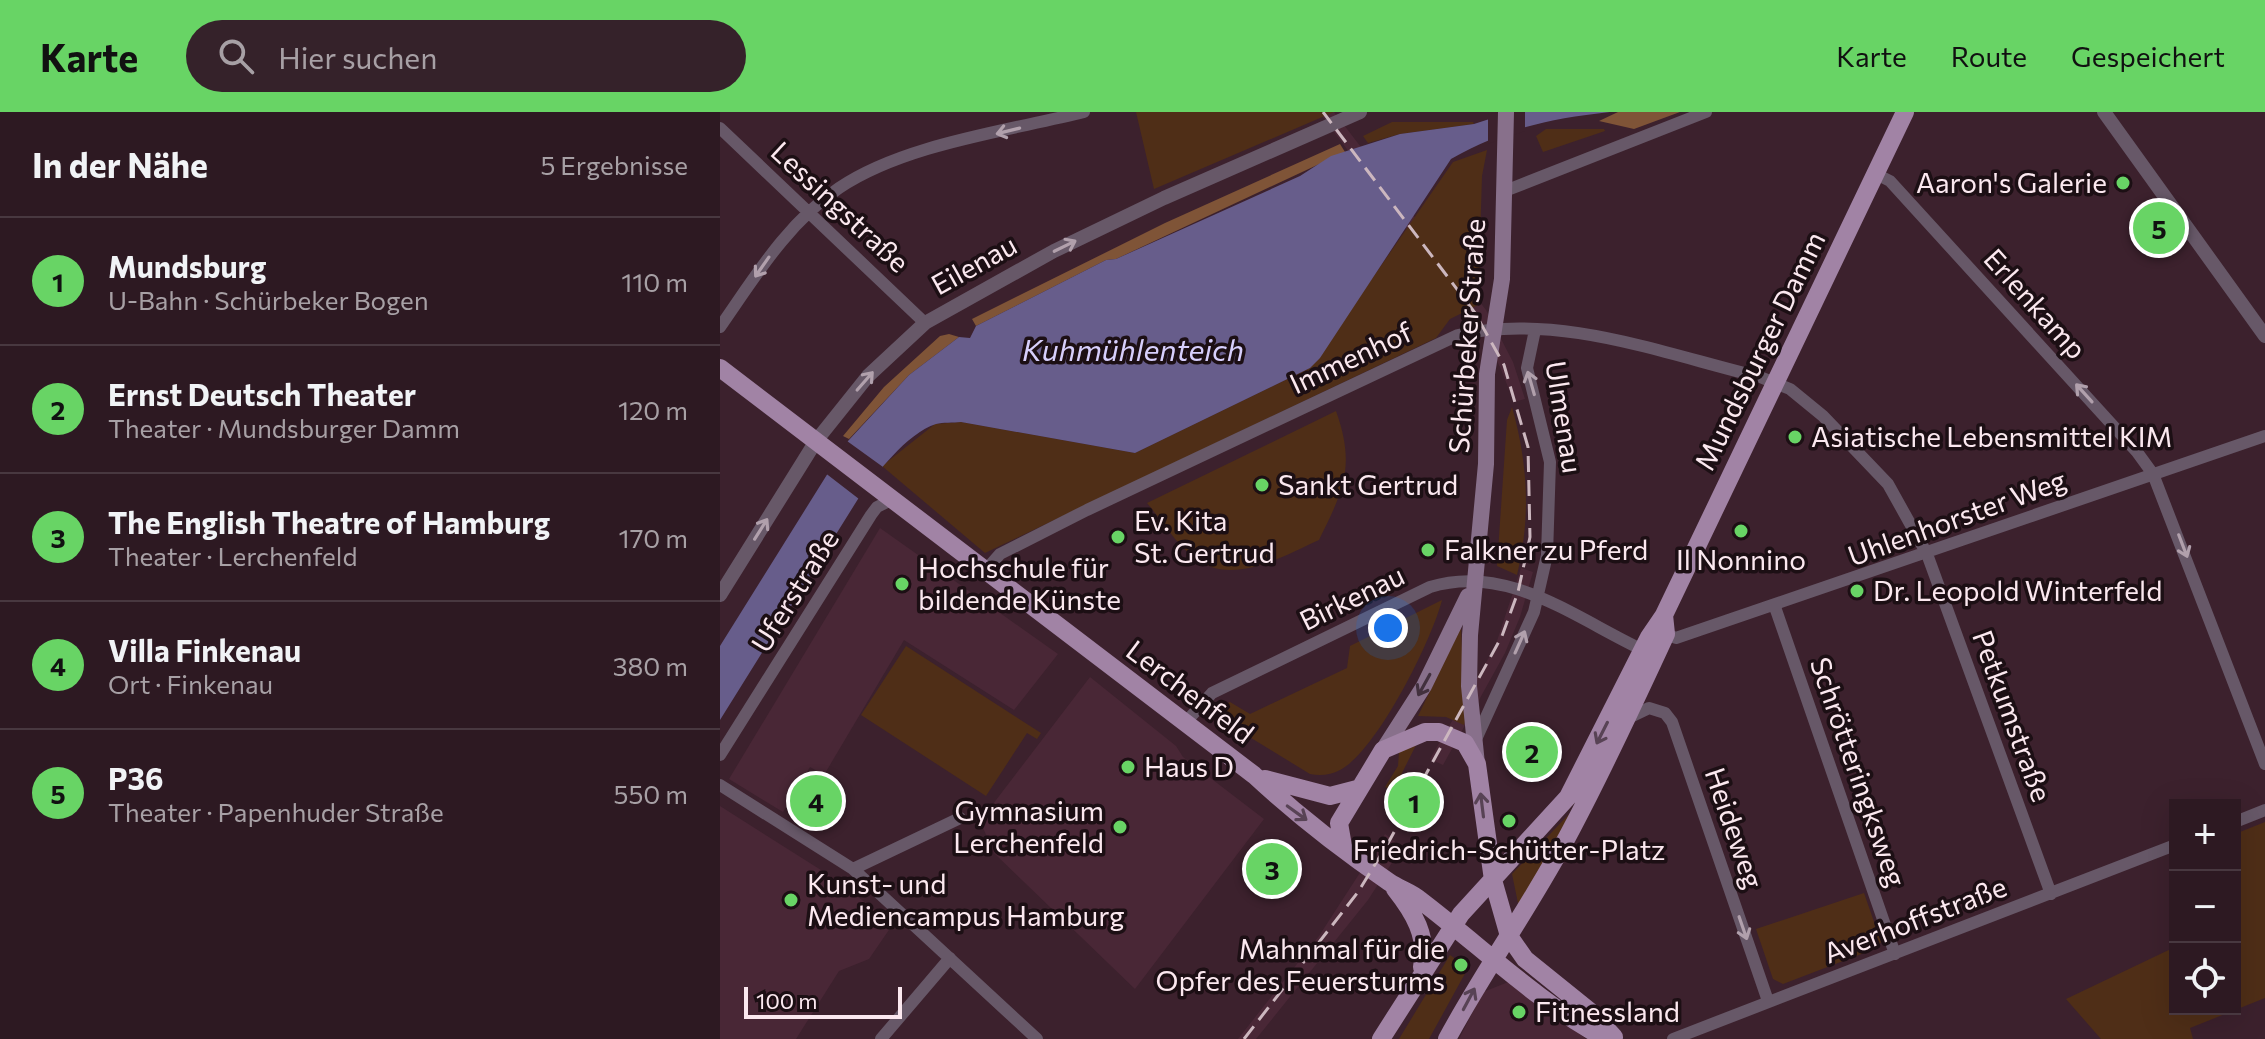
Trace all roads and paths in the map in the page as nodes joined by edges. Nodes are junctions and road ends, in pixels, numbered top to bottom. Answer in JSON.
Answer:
{"nodes":[{"id":1,"x":1084,"y":112,"type":"edge"},
{"id":2,"x":1360,"y":112,"type":"edge"},
{"id":3,"x":1506,"y":112,"type":"edge"},
{"id":4,"x":1706,"y":112,"type":"edge"},
{"id":5,"x":1905,"y":112,"type":"edge"},
{"id":6,"x":2104,"y":112,"type":"edge"},
{"id":7,"x":720,"y":128,"type":"edge"},
{"id":8,"x":1876,"y":174,"type":"junction"},
{"id":9,"x":1505,"y":191,"type":"junction"},
{"id":10,"x":810,"y":212,"type":"junction"},
{"id":11,"x":925,"y":323,"type":"junction"},
{"id":12,"x":720,"y":327,"type":"edge"},
{"id":13,"x":1493,"y":328,"type":"junction"},
{"id":14,"x":1535,"y":330,"type":"junction"},
{"id":15,"x":2265,"y":336,"type":"edge"},
{"id":16,"x":720,"y":368,"type":"edge"},
{"id":17,"x":1775,"y":383,"type":"junction"},
{"id":18,"x":2265,"y":436,"type":"edge"},
{"id":19,"x":816,"y":441,"type":"junction"},
{"id":20,"x":2153,"y":474,"type":"junction"},
{"id":21,"x":891,"y":500,"type":"junction"},
{"id":22,"x":1927,"y":554,"type":"junction"},
{"id":23,"x":985,"y":571,"type":"junction"},
{"id":24,"x":1474,"y":580,"type":"junction"},
{"id":25,"x":720,"y":595,"type":"edge"},
{"id":26,"x":1537,"y":597,"type":"junction"},
{"id":27,"x":1775,"y":607,"type":"junction"},
{"id":28,"x":1664,"y":615,"type":"junction"},
{"id":29,"x":1666,"y":634,"type":"junction"},
{"id":30,"x":1643,"y":650,"type":"junction"},
{"id":31,"x":1626,"y":719,"type":"junction"},
{"id":32,"x":1185,"y":723,"type":"junction"},
{"id":33,"x":1477,"y":737,"type":"junction"},
{"id":34,"x":1383,"y":750,"type":"junction"},
{"id":35,"x":720,"y":755,"type":"edge"},
{"id":36,"x":1477,"y":764,"type":"junction"},
{"id":37,"x":2265,"y":764,"type":"edge"},
{"id":38,"x":1254,"y":775,"type":"junction"},
{"id":39,"x":720,"y":785,"type":"edge"},
{"id":40,"x":1357,"y":789,"type":"junction"},
{"id":41,"x":2265,"y":810,"type":"edge"},
{"id":42,"x":960,"y":818,"type":"dead end"},
{"id":43,"x":2241,"y":820,"type":"edge"},
{"id":44,"x":1343,"y":846,"type":"junction"},
{"id":45,"x":2169,"y":847,"type":"edge"},
{"id":46,"x":853,"y":869,"type":"junction"},
{"id":47,"x":1493,"y":880,"type":"junction"},
{"id":48,"x":1391,"y":883,"type":"junction"},
{"id":49,"x":2051,"y":894,"type":"junction"},
{"id":50,"x":1500,"y":912,"type":"junction"},
{"id":51,"x":1453,"y":926,"type":"junction"},
{"id":52,"x":1509,"y":936,"type":"junction"},
{"id":53,"x":1895,"y":954,"type":"junction"},
{"id":54,"x":950,"y":958,"type":"junction"},
{"id":55,"x":1492,"y":960,"type":"junction"},
{"id":56,"x":1422,"y":970,"type":"junction"},
{"id":57,"x":1768,"y":1001,"type":"junction"},
{"id":58,"x":881,"y":1039,"type":"edge"},
{"id":59,"x":1037,"y":1039,"type":"edge"},
{"id":60,"x":1381,"y":1039,"type":"edge"},
{"id":61,"x":1447,"y":1039,"type":"edge"},
{"id":62,"x":1606,"y":1039,"type":"edge"},
{"id":63,"x":1616,"y":1039,"type":"edge"},
{"id":64,"x":1673,"y":1039,"type":"edge"}],
"edges":[{"from":1,"to":10,"type":"street","one_way":true},
{"from":11,"to":2,"type":"street","name":"Eilenau","one_way":true},
{"from":3,"to":9,"type":"main road","name":"Schürbeker Straße"},
{"from":4,"to":9,"type":"street"},
{"from":5,"to":8,"type":"main road","name":"Mundsburger Damm"},
{"from":6,"to":15,"type":"street"},
{"from":7,"to":10,"type":"street","name":"Lessingstraße"},
{"from":8,"to":17,"type":"main road","name":"Mundsburger Damm"},
{"from":20,"to":8,"type":"street","name":"Erlenkamp","one_way":true},
{"from":9,"to":13,"type":"main road","name":"Schürbeker Straße"},
{"from":10,"to":11,"type":"street","name":"Lessingstraße"},
{"from":10,"to":12,"type":"street","one_way":true},
{"from":19,"to":11,"type":"street","name":"Eilenau","one_way":true},
{"from":13,"to":14,"type":"street","name":"Immenhof"},
{"from":13,"to":23,"type":"street","name":"Immenhof"},
{"from":13,"to":24,"type":"main road","name":"Schürbeker Straße"},
{"from":14,"to":17,"type":"street","name":"Immenhof"},
{"from":26,"to":14,"type":"street","name":"Ulmenau","one_way":true},
{"from":16,"to":19,"type":"main road","name":"Lerchenfeld"},
{"from":17,"to":22,"type":"street","name":"Immenhof"},
{"from":17,"to":28,"type":"main road","name":"Mundsburger Damm"},
{"from":18,"to":20,"type":"street","name":"Uhlenhorster Weg"},
{"from":19,"to":21,"type":"main road","name":"Lerchenfeld"},
{"from":25,"to":19,"type":"street","name":"Eilenau","one_way":true},
{"from":20,"to":22,"type":"street","name":"Uhlenhorster Weg"},
{"from":20,"to":37,"type":"street","name":"Erlenkamp","one_way":true},
{"from":21,"to":23,"type":"main road","name":"Lerchenfeld"},
{"from":21,"to":35,"type":"street","name":"Uferstraße"},
{"from":22,"to":27,"type":"street","name":"Uhlenhorster Weg"},
{"from":22,"to":49,"type":"street","name":"Petkumstraße"},
{"from":23,"to":32,"type":"main road","name":"Lerchenfeld"},
{"from":24,"to":26,"type":"street","name":"Birkenau"},
{"from":24,"to":32,"type":"street","name":"Birkenau"},
{"from":24,"to":33,"type":"main road","name":"Schürbeker Straße"},
{"from":24,"to":34,"type":"main road","one_way":true},
{"from":26,"to":30,"type":"street","name":"Birkenau"},
{"from":33,"to":26,"type":"street","name":"Ulmenau","one_way":true},
{"from":27,"to":29,"type":"street","name":"Uhlenhorster Weg"},
{"from":27,"to":53,"type":"street","name":"Schrötteringksweg"},
{"from":28,"to":29,"type":"main road"},
{"from":28,"to":30,"type":"main road","name":"Mundsburger Damm"},
{"from":29,"to":31,"type":"main road"},
{"from":30,"to":47,"type":"main road","name":"Mundsburger Damm","one_way":true},
{"from":31,"to":52,"type":"main road"},
{"from":31,"to":57,"type":"street","name":"Heideweg","one_way":true},
{"from":32,"to":38,"type":"main road","name":"Lerchenfeld"},
{"from":33,"to":36,"type":"main road","name":"Schürbeker Straße"},
{"from":34,"to":36,"type":"main road"},
{"from":34,"to":40,"type":"main road"},
{"from":47,"to":36,"type":"main road","name":"Schürbeker Straße","one_way":true},
{"from":38,"to":40,"type":"main road"},
{"from":38,"to":44,"type":"main road","name":"Lerchenfeld","one_way":true},
{"from":39,"to":46,"type":"street"},
{"from":40,"to":44,"type":"main road"},
{"from":41,"to":43,"type":"street"},
{"from":42,"to":46,"type":"street"},
{"from":44,"to":48,"type":"main road","name":"Lerchenfeld"},
{"from":45,"to":49,"type":"street","name":"Averhoffstraße"},
{"from":46,"to":54,"type":"street"},
{"from":47,"to":50,"type":"main road","name":"Schürbeker Straße"},
{"from":47,"to":51,"type":"main road","name":"Mundsburger Damm"},
{"from":48,"to":51,"type":"main road","name":"Lerchenfeld"},
{"from":48,"to":56,"type":"main road"},
{"from":49,"to":53,"type":"street","name":"Averhoffstraße"},
{"from":50,"to":52,"type":"main road"},
{"from":50,"to":55,"type":"main road"},
{"from":51,"to":55,"type":"main road","name":"Lerchenfeld"},
{"from":51,"to":56,"type":"main road","name":"Mundsburger Damm"},
{"from":52,"to":55,"type":"main road"},
{"from":52,"to":63,"type":"main road"},
{"from":53,"to":57,"type":"street","name":"Averhoffstraße"},
{"from":54,"to":58,"type":"street"},
{"from":54,"to":59,"type":"street"},
{"from":61,"to":55,"type":"main road","one_way":true},
{"from":55,"to":62,"type":"main road","name":"Lerchenfeld"},
{"from":56,"to":60,"type":"main road","name":"Mundsburger Damm"},
{"from":57,"to":64,"type":"street","name":"Averhoffstraße"}]}
